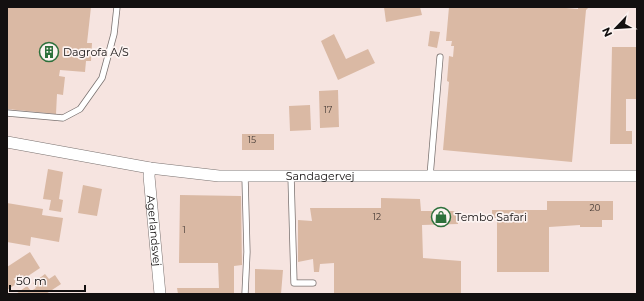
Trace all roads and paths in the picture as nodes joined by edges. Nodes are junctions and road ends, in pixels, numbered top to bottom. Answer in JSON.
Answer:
{"nodes":[{"id":1,"x":116,"y":7,"type":"edge"},
{"id":2,"x":440,"y":57,"type":"dead end"},
{"id":3,"x":7,"y":113,"type":"edge"},
{"id":4,"x":7,"y":142,"type":"edge"},
{"id":5,"x":150,"y":168,"type":"junction"},
{"id":6,"x":291,"y":176,"type":"junction"},
{"id":7,"x":430,"y":176,"type":"junction"},
{"id":8,"x":637,"y":176,"type":"edge"},
{"id":9,"x":245,"y":177,"type":"junction"},
{"id":10,"x":313,"y":283,"type":"dead end"},
{"id":11,"x":160,"y":294,"type":"edge"},
{"id":12,"x":245,"y":294,"type":"edge"}],
"edges":[{"from":1,"to":3,"type":"lane"},
{"from":2,"to":7,"type":"lane"},
{"from":4,"to":5,"type":"street","name":"Sandagervej"},
{"from":5,"to":9,"type":"street","name":"Sandagervej"},
{"from":5,"to":11,"type":"street","name":"Agerlandsvej"},
{"from":6,"to":7,"type":"street","name":"Sandagervej"},
{"from":6,"to":9,"type":"street","name":"Sandagervej"},
{"from":6,"to":10,"type":"lane"},
{"from":7,"to":8,"type":"street","name":"Sandagervej"},
{"from":9,"to":12,"type":"lane"}]}
